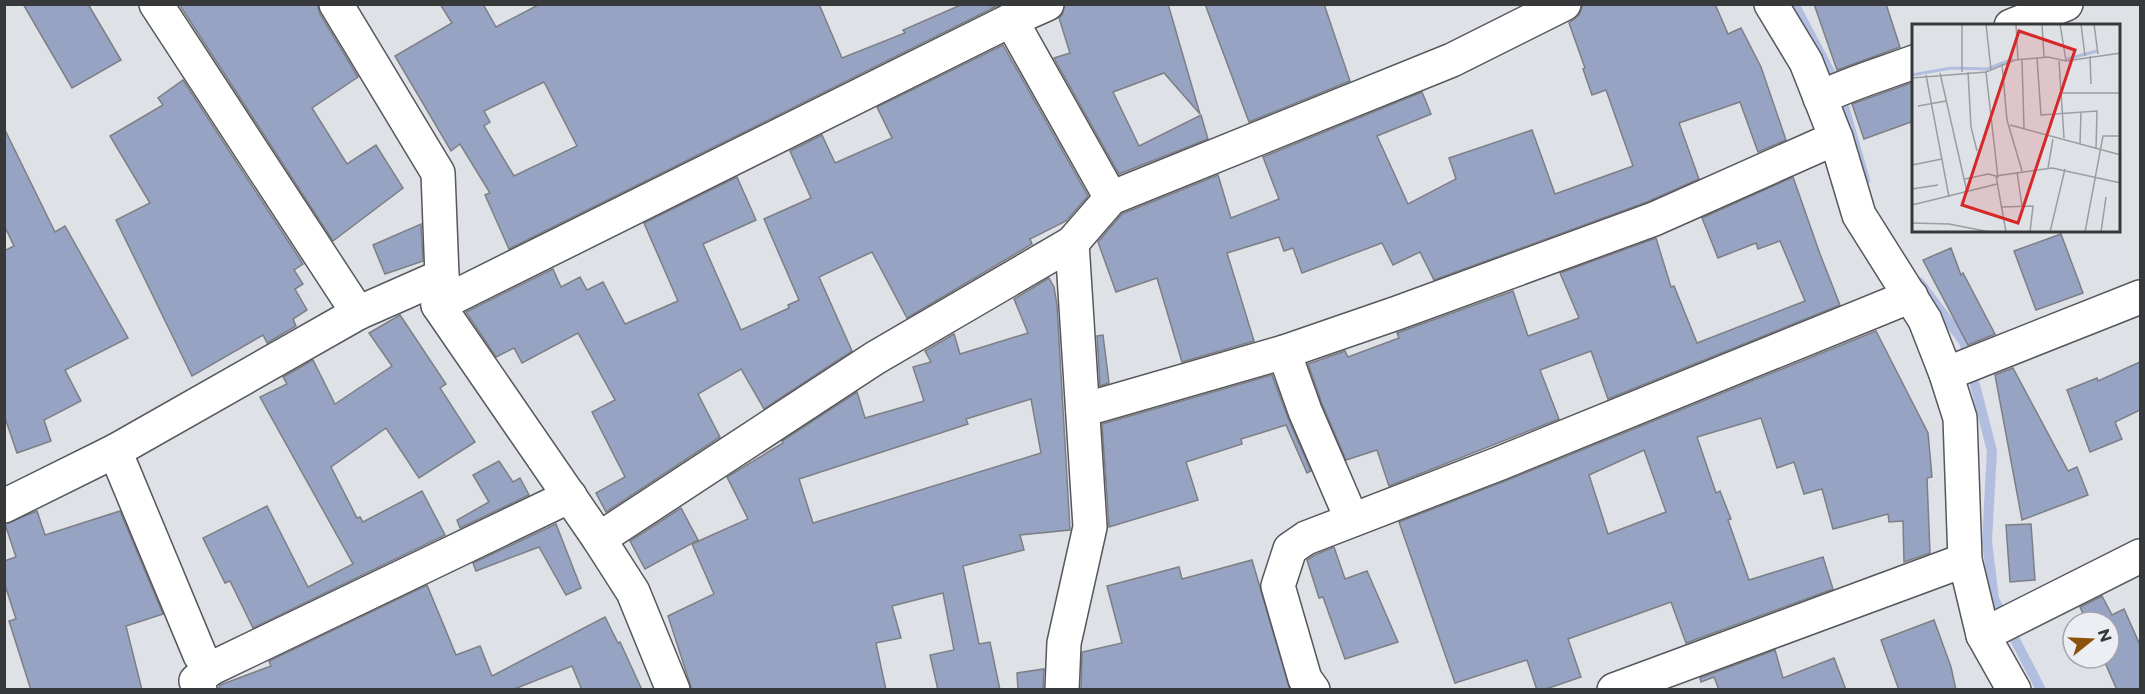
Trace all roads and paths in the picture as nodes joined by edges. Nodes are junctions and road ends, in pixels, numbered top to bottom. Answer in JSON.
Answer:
{"nodes":[{"id":1,"x":156,"y":4,"type":"edge"},
{"id":2,"x":336,"y":4,"type":"edge"},
{"id":3,"x":1047,"y":4,"type":"edge"},
{"id":4,"x":1564,"y":4,"type":"edge"},
{"id":5,"x":1771,"y":4,"type":"edge"},
{"id":6,"x":2066,"y":4,"type":"edge"},
{"id":7,"x":1011,"y":20,"type":"junction"},
{"id":8,"x":2016,"y":24,"type":"edge"},
{"id":9,"x":1912,"y":63,"type":"edge"},
{"id":10,"x":1832,"y":92,"type":"junction"},
{"id":11,"x":1836,"y":138,"type":"junction"},
{"id":12,"x":1111,"y":198,"type":"junction"},
{"id":13,"x":1072,"y":243,"type":"junction"},
{"id":14,"x":440,"y":291,"type":"junction"},
{"id":15,"x":1911,"y":296,"type":"junction"},
{"id":16,"x":2140,"y":297,"type":"edge"},
{"id":17,"x":358,"y":313,"type":"junction"},
{"id":18,"x":1284,"y":352,"type":"junction"},
{"id":19,"x":1946,"y":374,"type":"junction"},
{"id":20,"x":1083,"y":410,"type":"junction"},
{"id":21,"x":115,"y":451,"type":"junction"},
{"id":22,"x":570,"y":496,"type":"junction"},
{"id":23,"x":4,"y":506,"type":"edge"},
{"id":24,"x":1352,"y":520,"type":"junction"},
{"id":25,"x":599,"y":539,"type":"junction"},
{"id":26,"x":2140,"y":556,"type":"edge"},
{"id":27,"x":1965,"y":560,"type":"junction"},
{"id":28,"x":1983,"y":635,"type":"junction"},
{"id":29,"x":205,"y":679,"type":"edge"},
{"id":30,"x":673,"y":690,"type":"edge"},
{"id":31,"x":1062,"y":690,"type":"edge"},
{"id":32,"x":1313,"y":690,"type":"edge"},
{"id":33,"x":1614,"y":690,"type":"edge"},
{"id":34,"x":2014,"y":690,"type":"edge"}],
"edges":[{"from":1,"to":17,"type":"street"},
{"from":2,"to":14,"type":"street"},
{"from":3,"to":7,"type":"street"},
{"from":4,"to":12,"type":"street"},
{"from":5,"to":10,"type":"street"},
{"from":6,"to":8,"type":"street"},
{"from":7,"to":12,"type":"street"},
{"from":7,"to":14,"type":"street"},
{"from":9,"to":10,"type":"street"},
{"from":10,"to":11,"type":"street"},
{"from":11,"to":15,"type":"street"},
{"from":11,"to":18,"type":"street"},
{"from":12,"to":13,"type":"street"},
{"from":13,"to":20,"type":"street"},
{"from":13,"to":25,"type":"street"},
{"from":14,"to":17,"type":"street"},
{"from":14,"to":22,"type":"street"},
{"from":15,"to":19,"type":"street"},
{"from":15,"to":24,"type":"street"},
{"from":16,"to":19,"type":"street"},
{"from":17,"to":21,"type":"street"},
{"from":18,"to":20,"type":"street"},
{"from":18,"to":24,"type":"street"},
{"from":19,"to":27,"type":"street"},
{"from":20,"to":31,"type":"street"},
{"from":21,"to":23,"type":"street"},
{"from":21,"to":29,"type":"street"},
{"from":22,"to":25,"type":"street"},
{"from":22,"to":29,"type":"street"},
{"from":24,"to":32,"type":"street"},
{"from":25,"to":30,"type":"street"},
{"from":26,"to":28,"type":"street"},
{"from":27,"to":28,"type":"street"},
{"from":27,"to":33,"type":"street"},
{"from":28,"to":34,"type":"street"}]}
